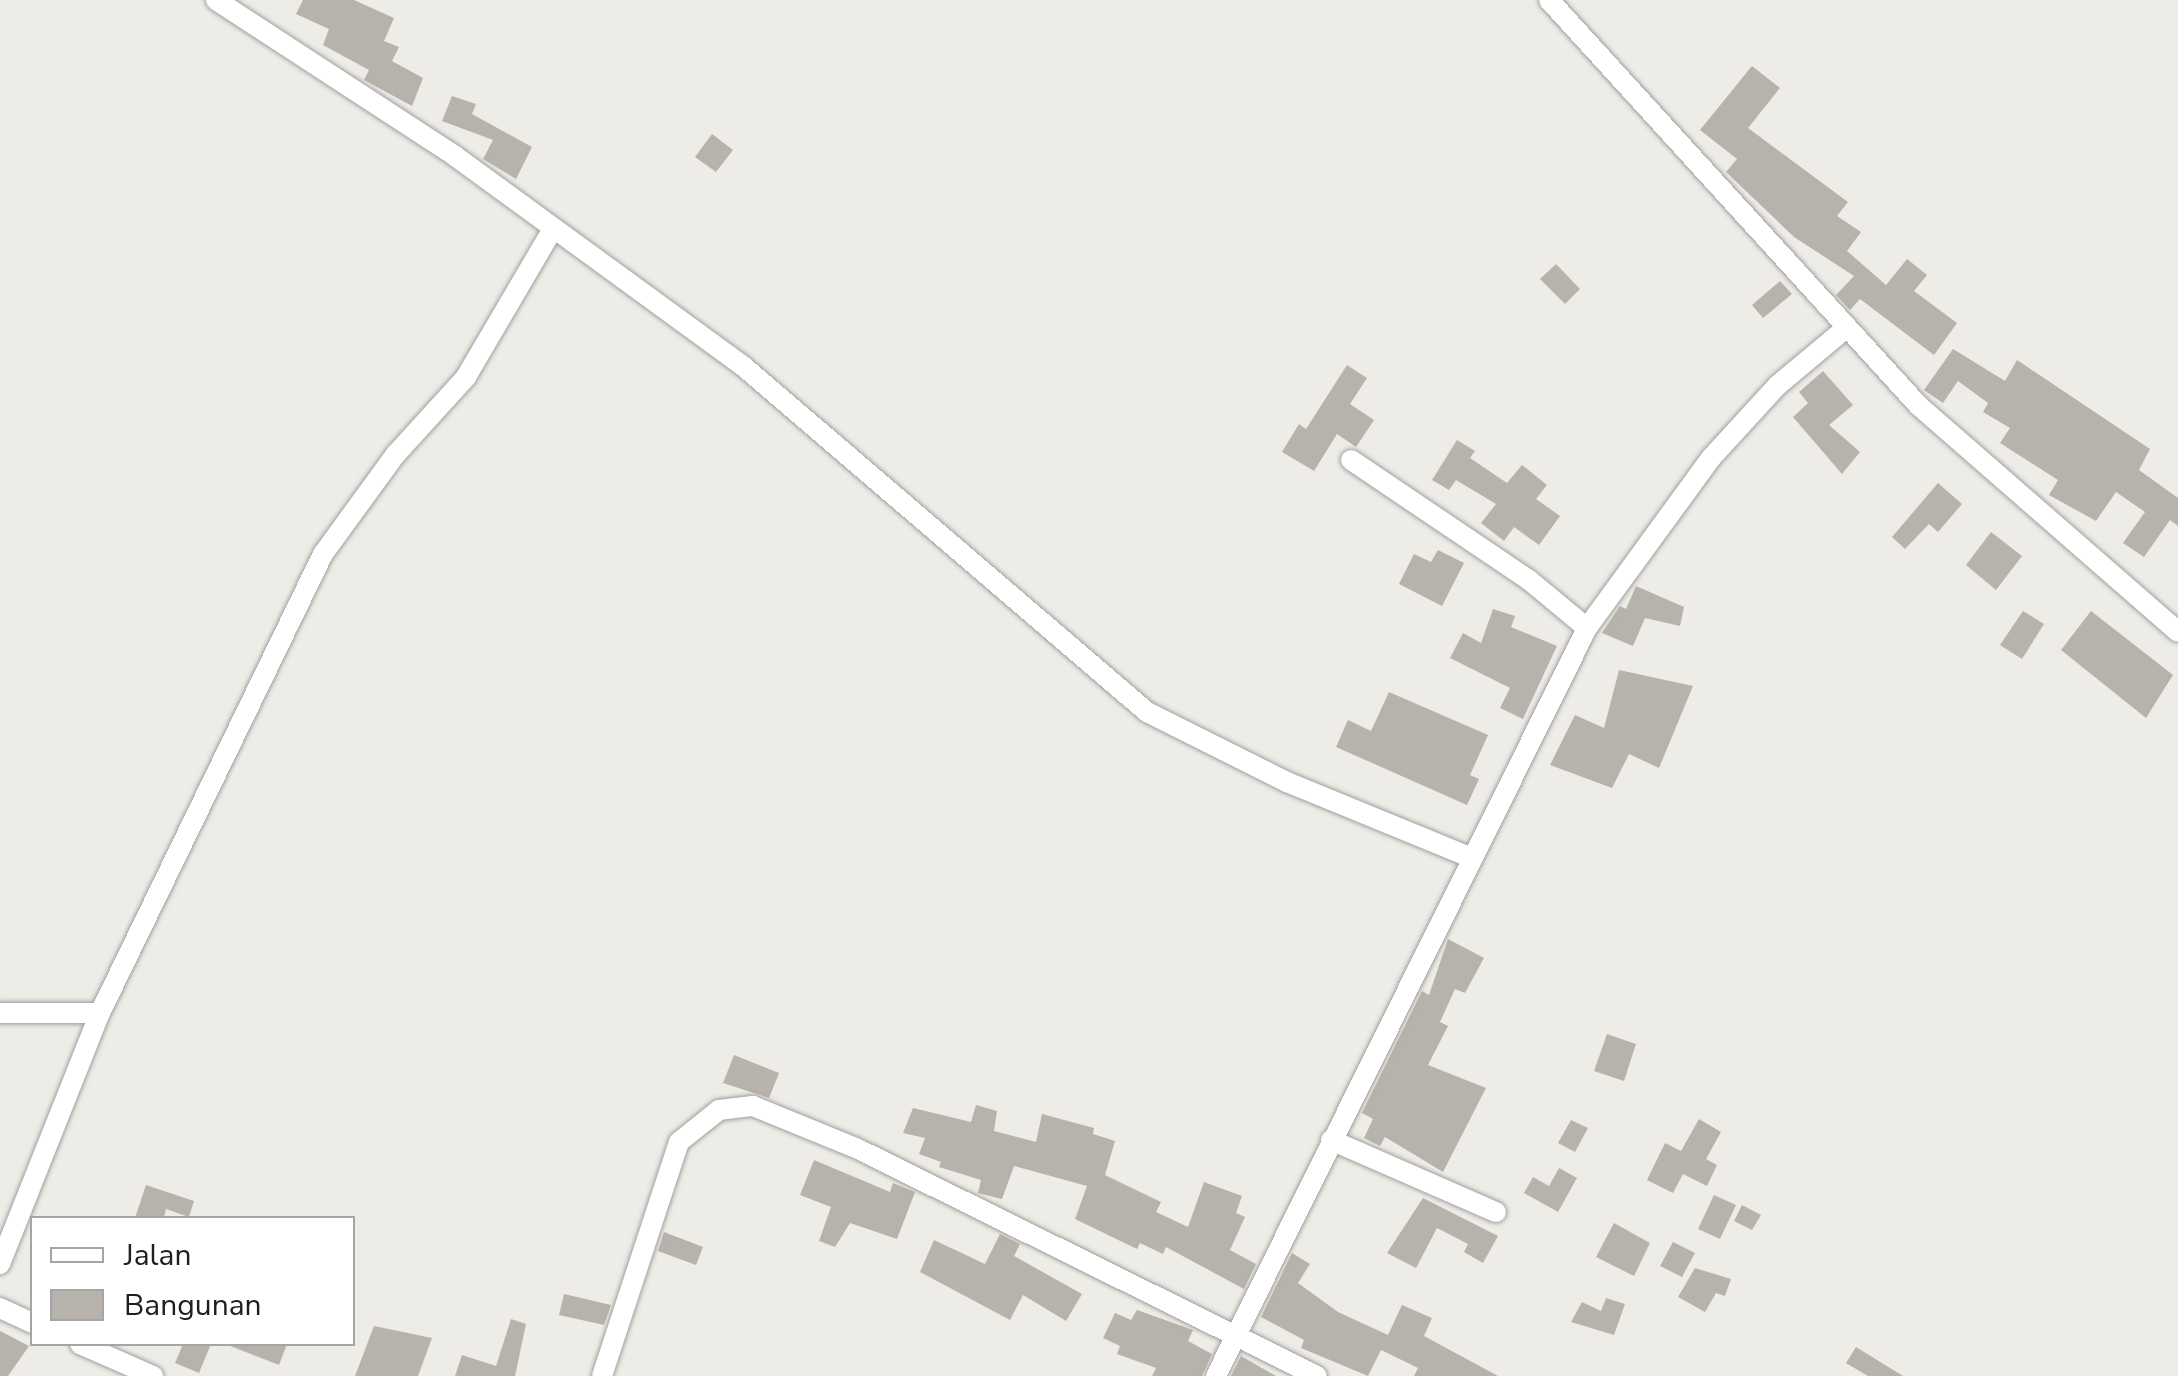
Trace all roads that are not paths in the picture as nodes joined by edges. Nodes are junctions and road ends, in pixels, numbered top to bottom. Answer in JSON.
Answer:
{"nodes":[{"id":1,"x":216,"y":0,"type":"edge"},
{"id":2,"x":1549,"y":0,"type":"edge"},
{"id":3,"x":553,"y":229,"type":"junction"},
{"id":4,"x":1845,"y":329,"type":"junction"},
{"id":5,"x":1351,"y":460,"type":"dead end"},
{"id":6,"x":1587,"y":628,"type":"junction"},
{"id":7,"x":2178,"y":632,"type":"edge"},
{"id":8,"x":1470,"y":857,"type":"junction"},
{"id":9,"x":0,"y":1012,"type":"edge"},
{"id":10,"x":100,"y":1014,"type":"junction"},
{"id":11,"x":1331,"y":1140,"type":"junction"},
{"id":12,"x":1496,"y":1212,"type":"dead end"},
{"id":13,"x":0,"y":1264,"type":"edge"},
{"id":14,"x":0,"y":1309,"type":"edge"},
{"id":15,"x":30,"y":1322,"type":"edge"},
{"id":16,"x":1234,"y":1335,"type":"junction"},
{"id":17,"x":84,"y":1346,"type":"edge"},
{"id":18,"x":144,"y":1374,"type":"edge"},
{"id":19,"x":602,"y":1376,"type":"edge"},
{"id":20,"x":1216,"y":1376,"type":"edge"},
{"id":21,"x":1317,"y":1376,"type":"edge"}],
"edges":[{"from":1,"to":3,"type":"street"},
{"from":2,"to":4,"type":"street"},
{"from":3,"to":8,"type":"street"},
{"from":3,"to":10,"type":"street"},
{"from":4,"to":6,"type":"street"},
{"from":4,"to":7,"type":"street"},
{"from":5,"to":6,"type":"street"},
{"from":6,"to":8,"type":"street"},
{"from":8,"to":11,"type":"street"},
{"from":9,"to":10,"type":"street"},
{"from":10,"to":13,"type":"street"},
{"from":11,"to":12,"type":"street"},
{"from":11,"to":16,"type":"street"},
{"from":14,"to":15,"type":"street"},
{"from":16,"to":19,"type":"street"},
{"from":16,"to":20,"type":"street"},
{"from":16,"to":21,"type":"street"},
{"from":17,"to":18,"type":"street"}]}
